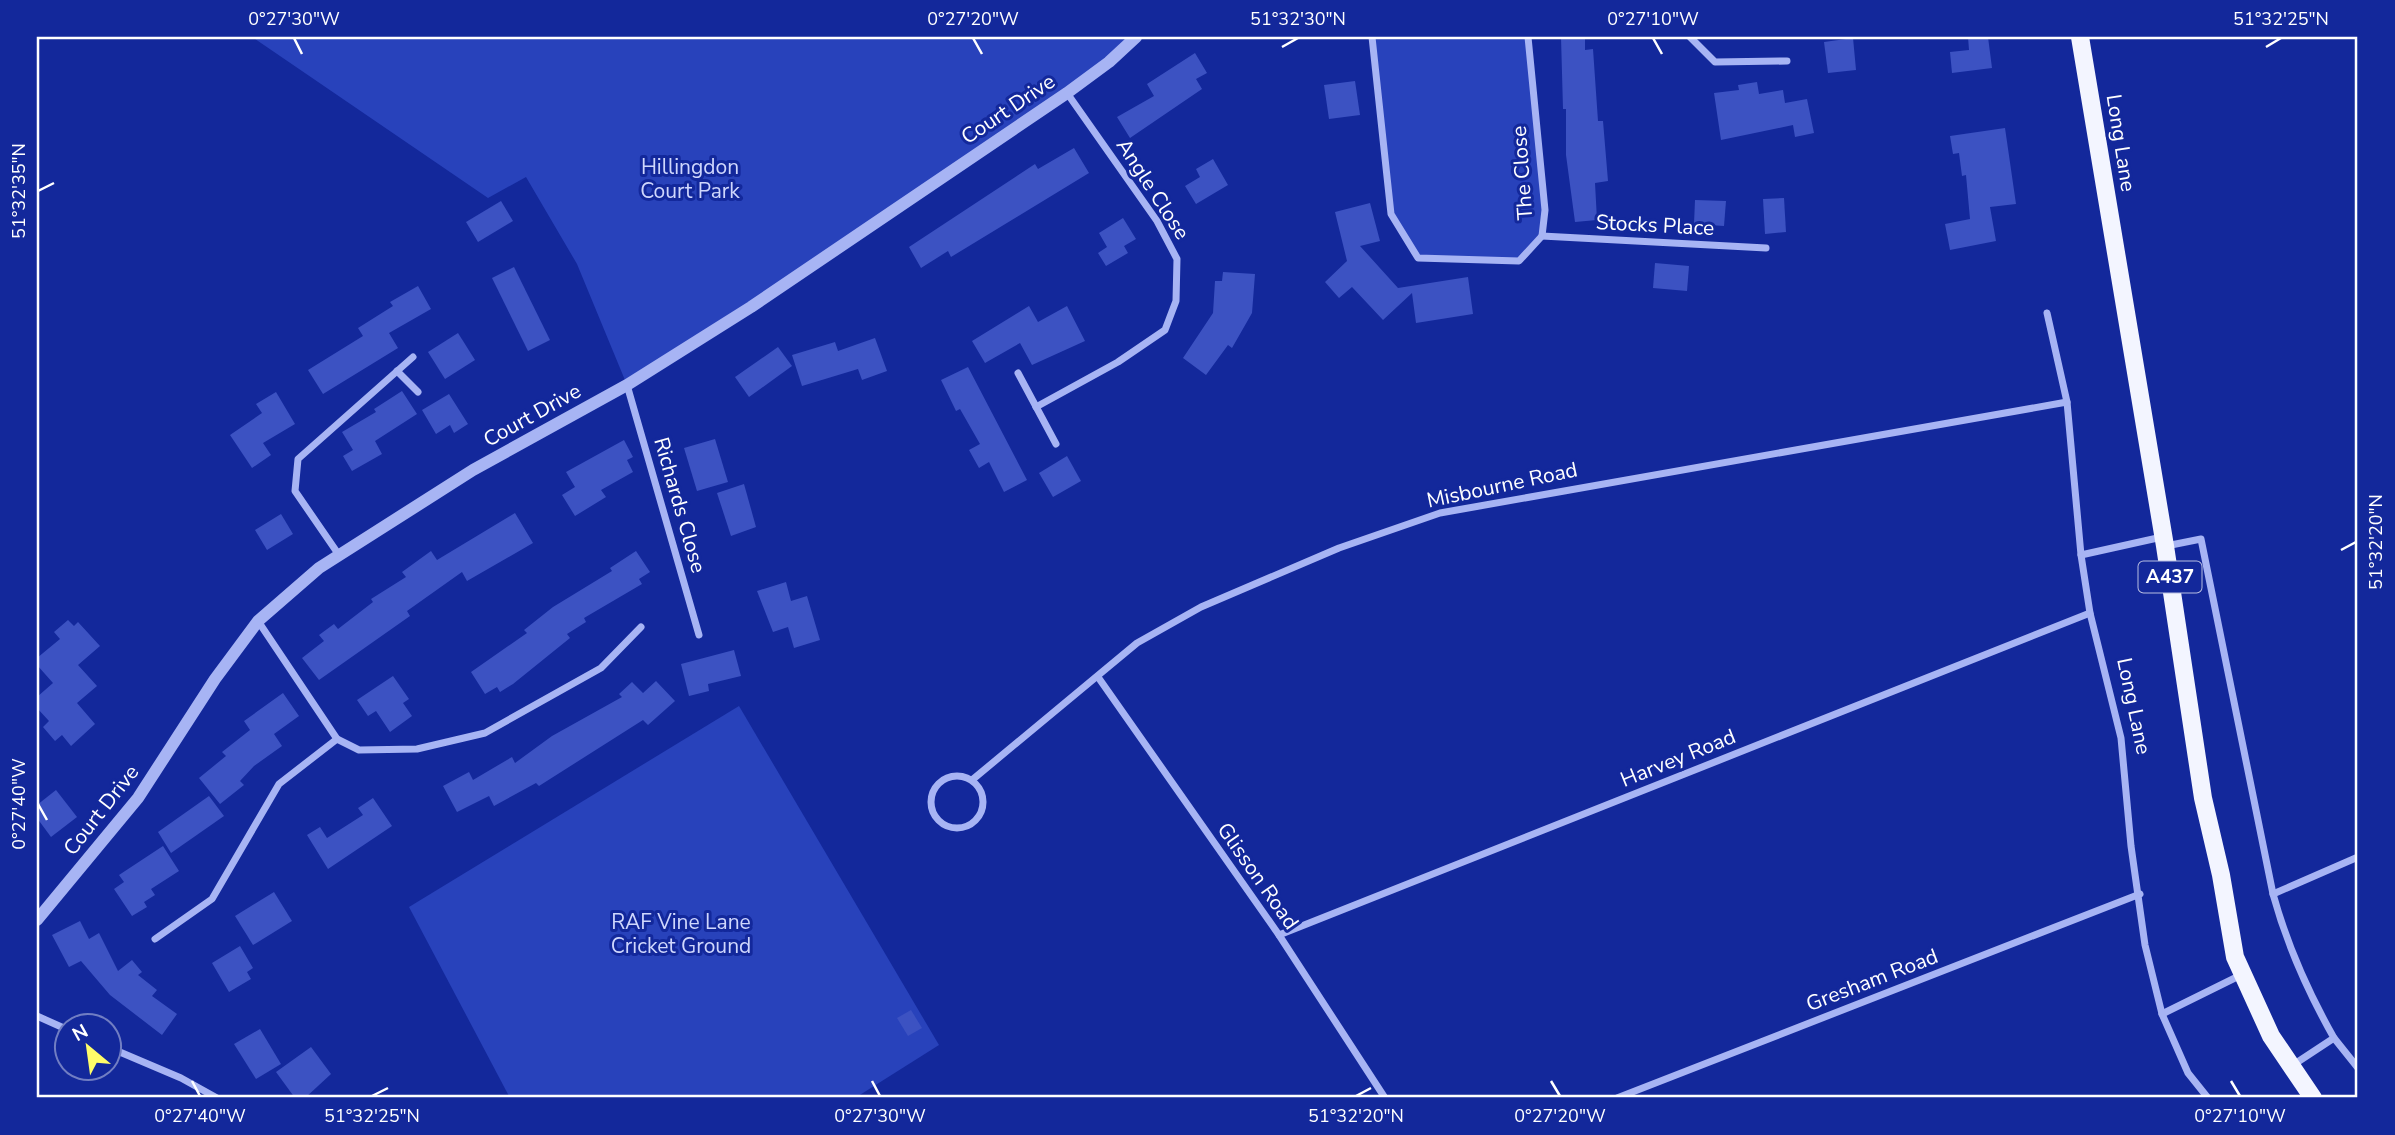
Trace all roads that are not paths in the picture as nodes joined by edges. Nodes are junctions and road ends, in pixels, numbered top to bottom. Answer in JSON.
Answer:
{"nodes":[{"id":1,"x":1136,"y":37,"type":"edge"},
{"id":2,"x":1372,"y":37,"type":"edge"},
{"id":3,"x":1528,"y":37,"type":"edge"},
{"id":4,"x":1690,"y":37,"type":"edge"},
{"id":5,"x":2080,"y":37,"type":"edge"},
{"id":6,"x":1787,"y":61,"type":"dead end"},
{"id":7,"x":1066,"y":93,"type":"junction"},
{"id":8,"x":1542,"y":236,"type":"junction"},
{"id":9,"x":1766,"y":248,"type":"dead end"},
{"id":10,"x":2047,"y":313,"type":"dead end"},
{"id":11,"x":413,"y":357,"type":"dead end"},
{"id":12,"x":397,"y":371,"type":"junction"},
{"id":13,"x":1018,"y":373,"type":"dead end"},
{"id":14,"x":627,"y":384,"type":"junction"},
{"id":15,"x":418,"y":392,"type":"dead end"},
{"id":16,"x":2067,"y":402,"type":"junction"},
{"id":17,"x":1036,"y":407,"type":"junction"},
{"id":18,"x":1056,"y":444,"type":"dead end"},
{"id":19,"x":2164,"y":542,"type":"junction"},
{"id":20,"x":339,"y":555,"type":"junction"},
{"id":21,"x":2081,"y":555,"type":"junction"},
{"id":22,"x":2090,"y":613,"type":"junction"},
{"id":23,"x":258,"y":621,"type":"junction"},
{"id":24,"x":641,"y":627,"type":"dead end"},
{"id":25,"x":699,"y":635,"type":"dead end"},
{"id":26,"x":1098,"y":677,"type":"junction"},
{"id":27,"x":337,"y":739,"type":"junction"},
{"id":28,"x":972,"y":780,"type":"junction"},
{"id":29,"x":2358,"y":857,"type":"edge"},
{"id":30,"x":2140,"y":894,"type":"junction"},
{"id":31,"x":2273,"y":894,"type":"junction"},
{"id":32,"x":37,"y":920,"type":"edge"},
{"id":33,"x":1279,"y":935,"type":"junction"},
{"id":34,"x":155,"y":939,"type":"dead end"},
{"id":35,"x":2241,"y":975,"type":"junction"},
{"id":36,"x":2162,"y":1014,"type":"junction"},
{"id":37,"x":2334,"y":1038,"type":"junction"},
{"id":38,"x":122,"y":1053,"type":"edge"},
{"id":39,"x":2290,"y":1067,"type":"junction"},
{"id":40,"x":2358,"y":1068,"type":"edge"},
{"id":41,"x":216,"y":1098,"type":"edge"},
{"id":42,"x":1385,"y":1098,"type":"edge"},
{"id":43,"x":1617,"y":1098,"type":"edge"},
{"id":44,"x":2208,"y":1098,"type":"edge"},
{"id":45,"x":2313,"y":1098,"type":"edge"}],
"edges":[{"from":1,"to":7,"type":"street","name":"Court Drive"},
{"from":2,"to":8,"type":"street","name":"The Close"},
{"from":3,"to":8,"type":"street","name":"The Close"},
{"from":4,"to":6,"type":"street"},
{"from":5,"to":19,"type":"main road","name":"Long Lane","number":"A437"},
{"from":7,"to":14,"type":"street","name":"Court Drive"},
{"from":7,"to":17,"type":"street","name":"Angle Close"},
{"from":8,"to":9,"type":"street","name":"Stocks Place"},
{"from":10,"to":16,"type":"street","name":"Long Lane"},
{"from":11,"to":12,"type":"street"},
{"from":12,"to":15,"type":"street"},
{"from":12,"to":20,"type":"street"},
{"from":13,"to":17,"type":"street"},
{"from":14,"to":20,"type":"street","name":"Court Drive"},
{"from":14,"to":25,"type":"street","name":"Richards Close"},
{"from":16,"to":21,"type":"street","name":"Long Lane"},
{"from":16,"to":26,"type":"street","name":"Misbourne Road"},
{"from":17,"to":18,"type":"street"},
{"from":19,"to":21,"type":"street"},
{"from":19,"to":31,"type":"street"},
{"from":19,"to":35,"type":"main road","name":"Long Lane","number":"A437"},
{"from":20,"to":23,"type":"street","name":"Court Drive"},
{"from":21,"to":22,"type":"street","name":"Long Lane"},
{"from":22,"to":30,"type":"street","name":"Long Lane"},
{"from":22,"to":33,"type":"street","name":"Harvey Road"},
{"from":23,"to":27,"type":"street"},
{"from":23,"to":32,"type":"street","name":"Court Drive"},
{"from":24,"to":27,"type":"street"},
{"from":26,"to":28,"type":"street","name":"Misbourne Road"},
{"from":26,"to":33,"type":"street","name":"Glisson Road"},
{"from":27,"to":34,"type":"street"},
{"from":28,"to":28,"type":"street"},
{"from":29,"to":31,"type":"street"},
{"from":30,"to":36,"type":"street","name":"Long Lane"},
{"from":30,"to":43,"type":"street","name":"Gresham Road"},
{"from":31,"to":37,"type":"street"},
{"from":33,"to":42,"type":"street","name":"Glisson Road"},
{"from":35,"to":36,"type":"street"},
{"from":35,"to":39,"type":"main road","name":"Long Lane","number":"A437"},
{"from":36,"to":44,"type":"street","name":"Long Lane"},
{"from":37,"to":39,"type":"street"},
{"from":37,"to":40,"type":"street"},
{"from":38,"to":41,"type":"street"},
{"from":39,"to":45,"type":"main road","name":"Long Lane","number":"A437"}]}
